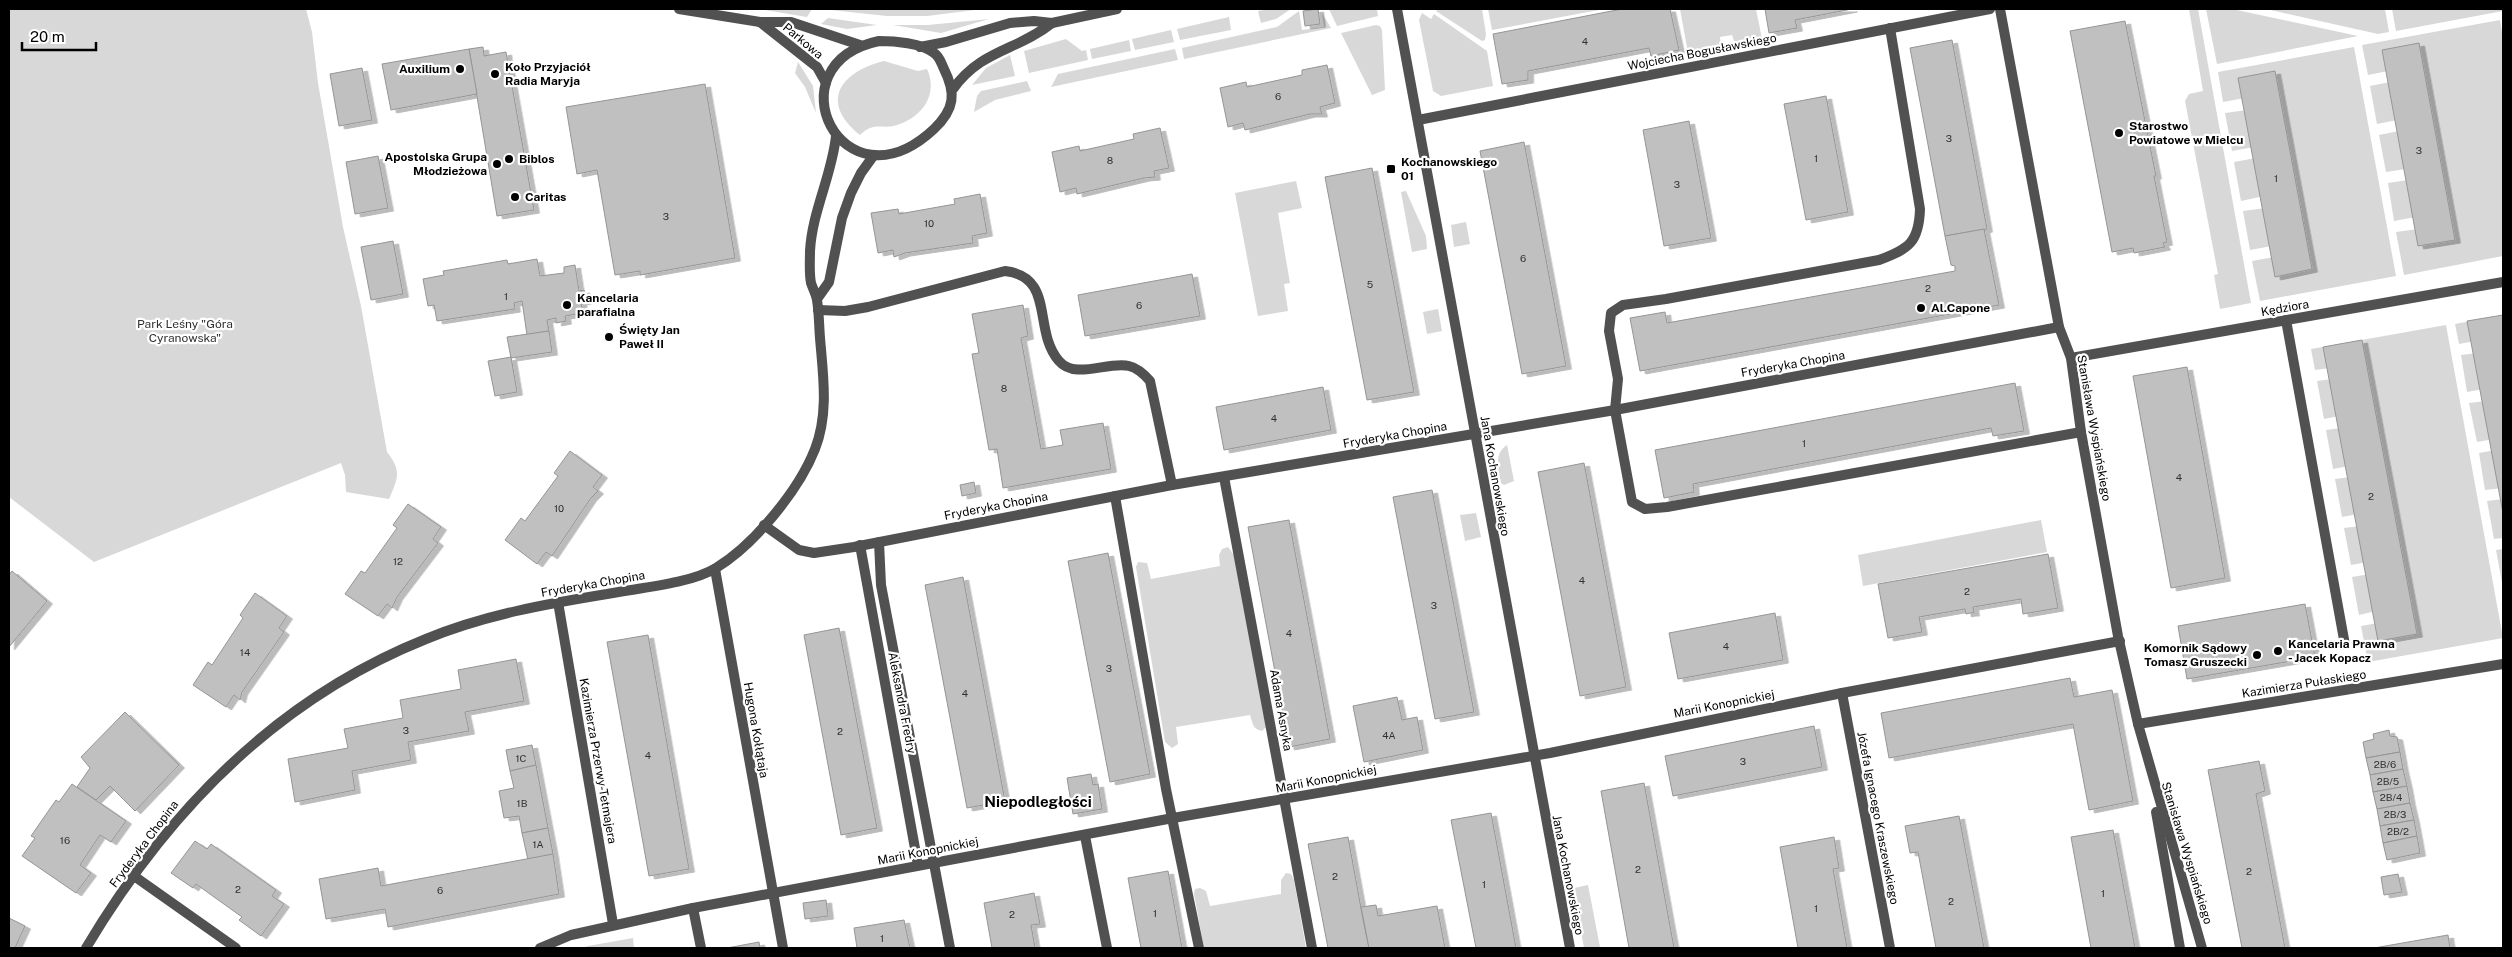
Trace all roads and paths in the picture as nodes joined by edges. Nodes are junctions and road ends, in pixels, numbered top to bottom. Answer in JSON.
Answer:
{"nodes":[{"id":1,"x":679,"y":9,"type":"edge"},
{"id":2,"x":1117,"y":9,"type":"edge"},
{"id":3,"x":1397,"y":9,"type":"edge"},
{"id":4,"x":1990,"y":9,"type":"edge"},
{"id":5,"x":2000,"y":9,"type":"edge"},
{"id":6,"x":760,"y":22,"type":"junction"},
{"id":7,"x":1052,"y":23,"type":"junction"},
{"id":8,"x":1890,"y":28,"type":"junction"},
{"id":9,"x":860,"y":45,"type":"junction"},
{"id":10,"x":919,"y":47,"type":"junction"},
{"id":11,"x":826,"y":83,"type":"junction"},
{"id":12,"x":953,"y":90,"type":"junction"},
{"id":13,"x":1418,"y":120,"type":"junction"},
{"id":14,"x":836,"y":136,"type":"junction"},
{"id":15,"x":874,"y":155,"type":"junction"},
{"id":16,"x":2503,"y":282,"type":"edge"},
{"id":17,"x":817,"y":299,"type":"junction"},
{"id":18,"x":818,"y":310,"type":"junction"},
{"id":19,"x":2286,"y":320,"type":"junction"},
{"id":20,"x":2059,"y":328,"type":"junction"},
{"id":21,"x":2070,"y":358,"type":"junction"},
{"id":22,"x":1615,"y":410,"type":"junction"},
{"id":23,"x":2081,"y":432,"type":"junction"},
{"id":24,"x":1474,"y":434,"type":"junction"},
{"id":25,"x":1224,"y":477,"type":"junction"},
{"id":26,"x":1172,"y":485,"type":"junction"},
{"id":27,"x":1115,"y":496,"type":"junction"},
{"id":28,"x":764,"y":525,"type":"junction"},
{"id":29,"x":879,"y":542,"type":"junction"},
{"id":30,"x":860,"y":546,"type":"junction"},
{"id":31,"x":715,"y":569,"type":"junction"},
{"id":32,"x":558,"y":602,"type":"junction"},
{"id":33,"x":2120,"y":641,"type":"junction"},
{"id":34,"x":2345,"y":645,"type":"dead end"},
{"id":35,"x":2503,"y":664,"type":"edge"},
{"id":36,"x":1842,"y":693,"type":"junction"},
{"id":37,"x":2138,"y":724,"type":"junction"},
{"id":38,"x":1534,"y":755,"type":"junction"},
{"id":39,"x":2148,"y":764,"type":"junction"},
{"id":40,"x":1285,"y":799,"type":"junction"},
{"id":41,"x":1173,"y":818,"type":"junction"},
{"id":42,"x":1086,"y":836,"type":"junction"},
{"id":43,"x":934,"y":862,"type":"junction"},
{"id":44,"x":918,"y":866,"type":"junction"},
{"id":45,"x":134,"y":876,"type":"junction"},
{"id":46,"x":773,"y":894,"type":"junction"},
{"id":47,"x":693,"y":908,"type":"junction"},
{"id":48,"x":614,"y":924,"type":"junction"},
{"id":49,"x":86,"y":948,"type":"edge"},
{"id":50,"x":236,"y":948,"type":"edge"},
{"id":51,"x":540,"y":948,"type":"edge"},
{"id":52,"x":701,"y":948,"type":"edge"},
{"id":53,"x":783,"y":948,"type":"edge"},
{"id":54,"x":950,"y":948,"type":"edge"},
{"id":55,"x":1107,"y":948,"type":"edge"},
{"id":56,"x":1199,"y":948,"type":"edge"},
{"id":57,"x":1312,"y":948,"type":"edge"},
{"id":58,"x":1570,"y":948,"type":"edge"},
{"id":59,"x":1890,"y":948,"type":"edge"},
{"id":60,"x":2180,"y":948,"type":"edge"},
{"id":61,"x":2202,"y":948,"type":"edge"}],
"edges":[{"from":1,"to":6,"type":"street","name":"Parkowa"},
{"from":2,"to":7,"type":"street"},
{"from":3,"to":13,"type":"street","name":"Jana Kochanowskiego"},
{"from":4,"to":8,"type":"street","name":"Wojciecha Bogusławskiego"},
{"from":5,"to":20,"type":"street","name":"Stanisława Wyspiańskiego"},
{"from":6,"to":9,"type":"street","name":"Parkowa"},
{"from":6,"to":11,"type":"street","name":"Parkowa"},
{"from":7,"to":10,"type":"street"},
{"from":7,"to":12,"type":"street"},
{"from":8,"to":13,"type":"street","name":"Wojciecha Bogusławskiego"},
{"from":8,"to":22,"type":"street"},
{"from":9,"to":10,"type":"street"},
{"from":9,"to":11,"type":"street"},
{"from":10,"to":12,"type":"street"},
{"from":11,"to":14,"type":"street"},
{"from":12,"to":15,"type":"street"},
{"from":13,"to":24,"type":"street","name":"Jana Kochanowskiego"},
{"from":14,"to":15,"type":"street"},
{"from":14,"to":17,"type":"street"},
{"from":15,"to":17,"type":"street"},
{"from":16,"to":19,"type":"street","name":"Kędziora"},
{"from":17,"to":18,"type":"street"},
{"from":18,"to":26,"type":"street"},
{"from":18,"to":28,"type":"street"},
{"from":19,"to":21,"type":"street","name":"Kędziora"},
{"from":19,"to":34,"type":"street"},
{"from":20,"to":21,"type":"street","name":"Stanisława Wyspiańskiego"},
{"from":20,"to":22,"type":"street","name":"Fryderyka Chopina"},
{"from":21,"to":23,"type":"street","name":"Stanisława Wyspiańskiego"},
{"from":22,"to":23,"type":"street"},
{"from":22,"to":24,"type":"street","name":"Fryderyka Chopina"},
{"from":23,"to":33,"type":"street","name":"Stanisława Wyspiańskiego"},
{"from":24,"to":25,"type":"street","name":"Fryderyka Chopina"},
{"from":24,"to":38,"type":"street","name":"Jana Kochanowskiego"},
{"from":25,"to":26,"type":"street","name":"Fryderyka Chopina"},
{"from":25,"to":40,"type":"street","name":"Adama Asnyka"},
{"from":26,"to":27,"type":"street","name":"Fryderyka Chopina"},
{"from":27,"to":29,"type":"street","name":"Fryderyka Chopina"},
{"from":27,"to":41,"type":"street"},
{"from":28,"to":30,"type":"street","name":"Fryderyka Chopina"},
{"from":28,"to":31,"type":"street","name":"Fryderyka Chopina"},
{"from":29,"to":30,"type":"street","name":"Fryderyka Chopina"},
{"from":29,"to":43,"type":"street"},
{"from":30,"to":44,"type":"street","name":"Aleksandra Fredry"},
{"from":31,"to":32,"type":"street","name":"Fryderyka Chopina"},
{"from":31,"to":46,"type":"street","name":"Hugona Kołłątaja"},
{"from":32,"to":45,"type":"street","name":"Fryderyka Chopina"},
{"from":32,"to":48,"type":"street","name":"Kazimierza Przerwy-Tetmajera"},
{"from":33,"to":36,"type":"street","name":"Marii Konopnickiej"},
{"from":33,"to":37,"type":"street","name":"Stanisława Wyspiańskiego"},
{"from":35,"to":37,"type":"street","name":"Kazimierza Pułaskiego"},
{"from":36,"to":38,"type":"street","name":"Marii Konopnickiej"},
{"from":36,"to":59,"type":"street","name":"Józefa Ignacego Kraszewskiego"},
{"from":37,"to":39,"type":"street","name":"Stanisława Wyspiańskiego"},
{"from":38,"to":40,"type":"street","name":"Marii Konopnickiej"},
{"from":38,"to":58,"type":"street","name":"Jana Kochanowskiego"},
{"from":39,"to":60,"type":"street","name":"Stanisława Wyspiańskiego"},
{"from":39,"to":61,"type":"street","name":"Stanisława Wyspiańskiego"},
{"from":40,"to":41,"type":"street","name":"Marii Konopnickiej"},
{"from":40,"to":57,"type":"street","name":"Adama Asnyka"},
{"from":41,"to":42,"type":"street","name":"Marii Konopnickiej"},
{"from":41,"to":56,"type":"street"},
{"from":42,"to":43,"type":"street","name":"Marii Konopnickiej"},
{"from":42,"to":55,"type":"street"},
{"from":43,"to":44,"type":"street","name":"Marii Konopnickiej"},
{"from":43,"to":54,"type":"street"},
{"from":44,"to":46,"type":"street","name":"Marii Konopnickiej"},
{"from":45,"to":49,"type":"street","name":"Fryderyka Chopina"},
{"from":45,"to":50,"type":"street"},
{"from":46,"to":47,"type":"street","name":"Marii Konopnickiej"},
{"from":46,"to":53,"type":"street","name":"Hugona Kołłątaja"},
{"from":47,"to":48,"type":"street","name":"Marii Konopnickiej"},
{"from":47,"to":52,"type":"street"},
{"from":48,"to":51,"type":"street","name":"Marii Konopnickiej"}]}
